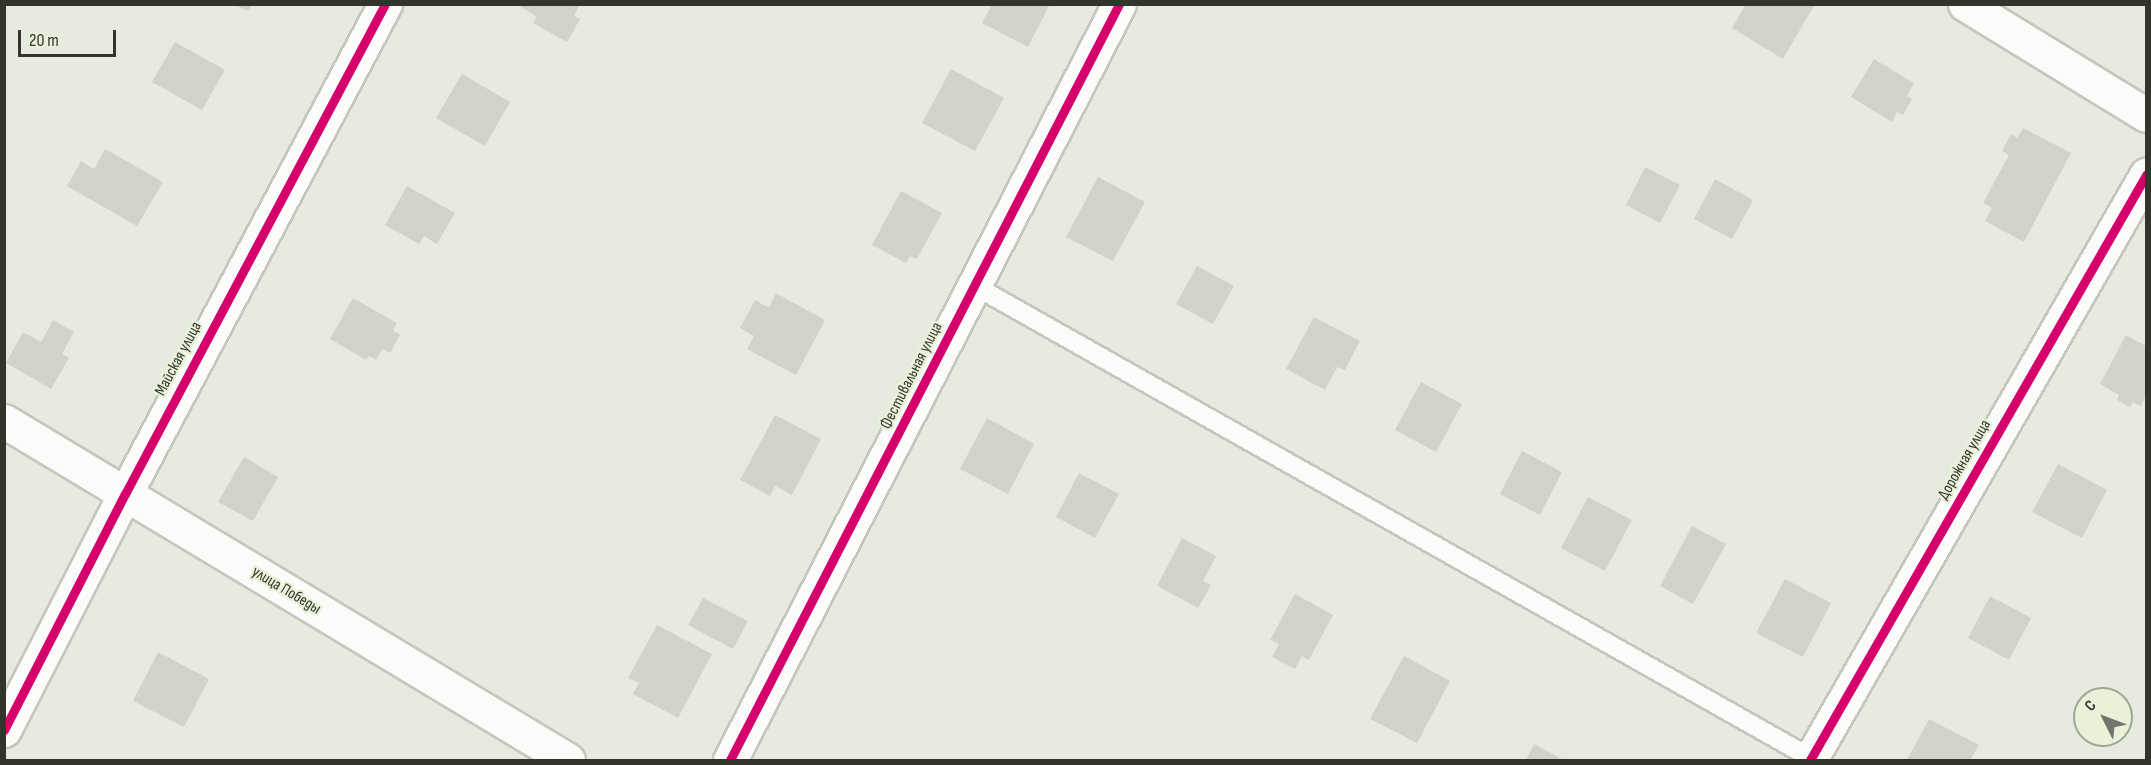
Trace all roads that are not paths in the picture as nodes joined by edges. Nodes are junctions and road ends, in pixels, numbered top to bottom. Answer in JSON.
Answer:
{"nodes":[{"id":1,"x":385,"y":4,"type":"edge"},
{"id":2,"x":1119,"y":4,"type":"edge"},
{"id":3,"x":1965,"y":4,"type":"edge"},
{"id":4,"x":2146,"y":115,"type":"edge"},
{"id":5,"x":2146,"y":175,"type":"edge"},
{"id":6,"x":975,"y":286,"type":"junction"},
{"id":7,"x":4,"y":421,"type":"edge"},
{"id":8,"x":125,"y":494,"type":"junction"},
{"id":9,"x":4,"y":730,"type":"edge"},
{"id":10,"x":1810,"y":759,"type":"edge"},
{"id":11,"x":568,"y":760,"type":"edge"},
{"id":12,"x":730,"y":760,"type":"edge"}],
"edges":[{"from":1,"to":8,"type":"street","name":"Майская улица"},
{"from":2,"to":6,"type":"street","name":"Фестивальная улица"},
{"from":3,"to":4,"type":"street"},
{"from":5,"to":10,"type":"street","name":"Дорожная улица"},
{"from":6,"to":10,"type":"lane"},
{"from":6,"to":12,"type":"street","name":"Фестивальная улица"},
{"from":7,"to":8,"type":"street","name":"улица Победы"},
{"from":8,"to":9,"type":"street","name":"Майская улица"},
{"from":8,"to":11,"type":"street","name":"улица Победы"}]}
